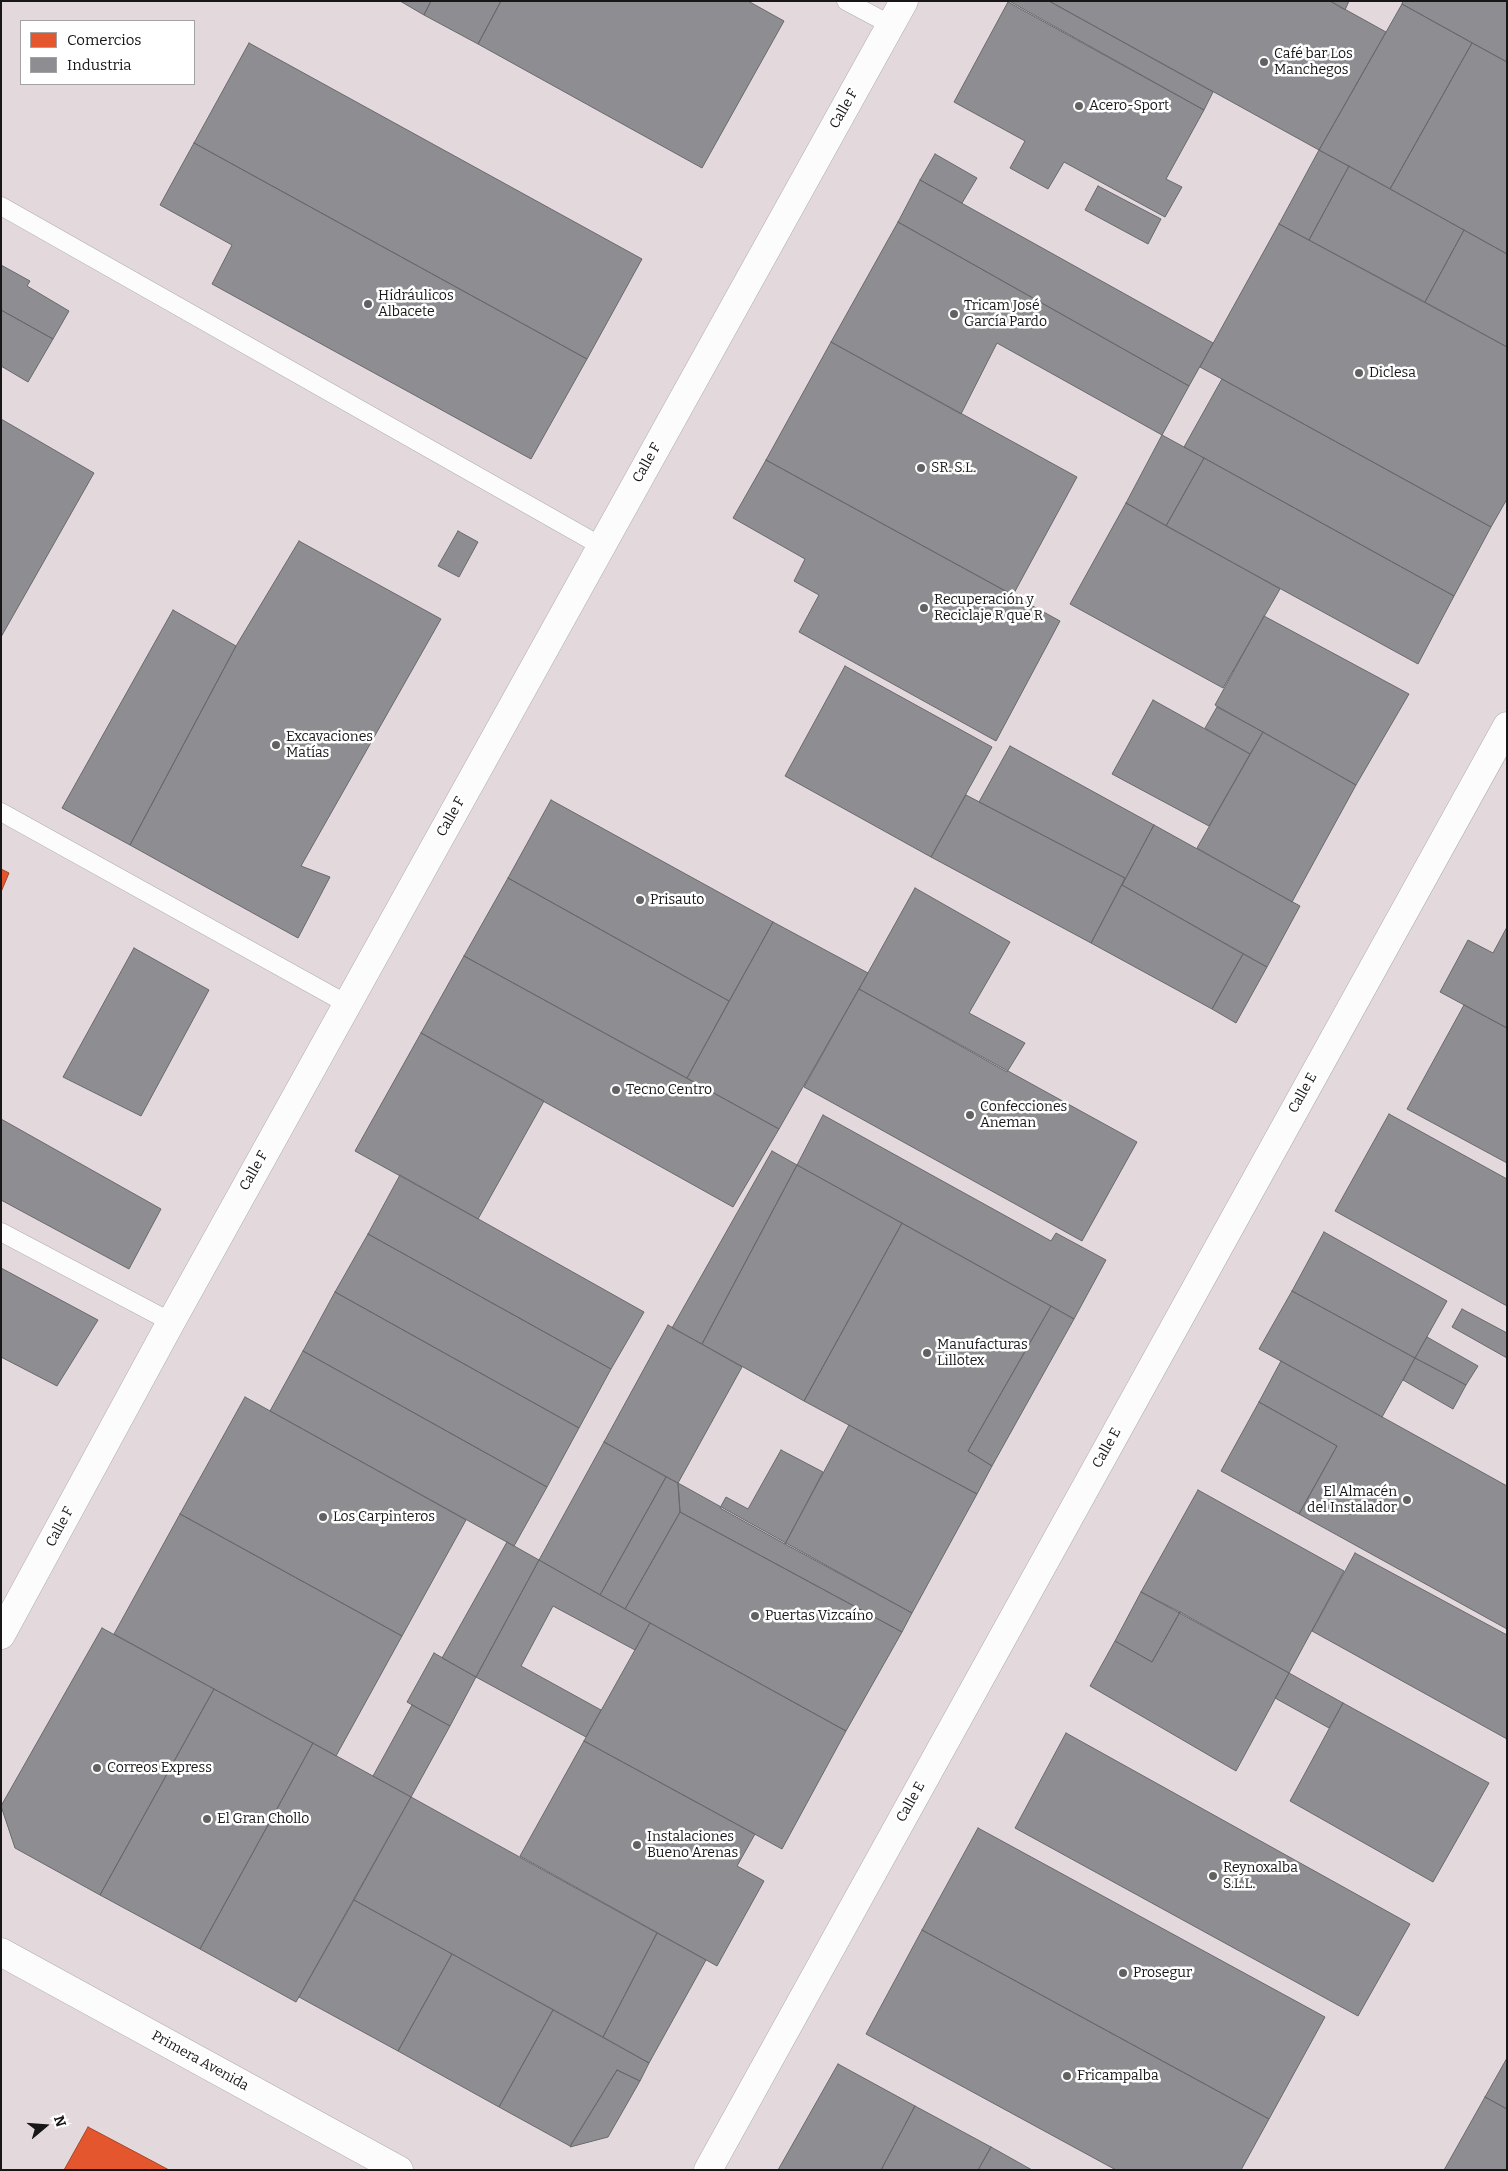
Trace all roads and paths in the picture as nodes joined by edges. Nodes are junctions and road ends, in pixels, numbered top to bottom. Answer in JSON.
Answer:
{"nodes":[{"id":1,"x":846,"y":1,"type":"edge"},
{"id":2,"x":904,"y":1,"type":"edge"},
{"id":3,"x":890,"y":25,"type":"junction"},
{"id":4,"x":1,"y":206,"type":"edge"},
{"id":5,"x":601,"y":546,"type":"junction"},
{"id":6,"x":1507,"y":726,"type":"edge"},
{"id":7,"x":1,"y":812,"type":"edge"},
{"id":8,"x":347,"y":1004,"type":"junction"},
{"id":9,"x":1,"y":1232,"type":"edge"},
{"id":10,"x":171,"y":1322,"type":"junction"},
{"id":11,"x":1,"y":1635,"type":"edge"},
{"id":12,"x":1,"y":1952,"type":"edge"},
{"id":13,"x":400,"y":2170,"type":"edge"},
{"id":14,"x":708,"y":2170,"type":"edge"}],
"edges":[{"from":1,"to":3,"type":"lane"},
{"from":2,"to":3,"type":"street","name":"Calle F"},
{"from":3,"to":5,"type":"street","name":"Calle F"},
{"from":4,"to":5,"type":"lane"},
{"from":5,"to":8,"type":"street","name":"Calle F"},
{"from":6,"to":14,"type":"street","name":"Calle E"},
{"from":7,"to":8,"type":"lane"},
{"from":8,"to":10,"type":"street","name":"Calle F"},
{"from":9,"to":10,"type":"lane"},
{"from":10,"to":11,"type":"street","name":"Calle F"},
{"from":12,"to":13,"type":"street","name":"Primera Avenida"}]}
